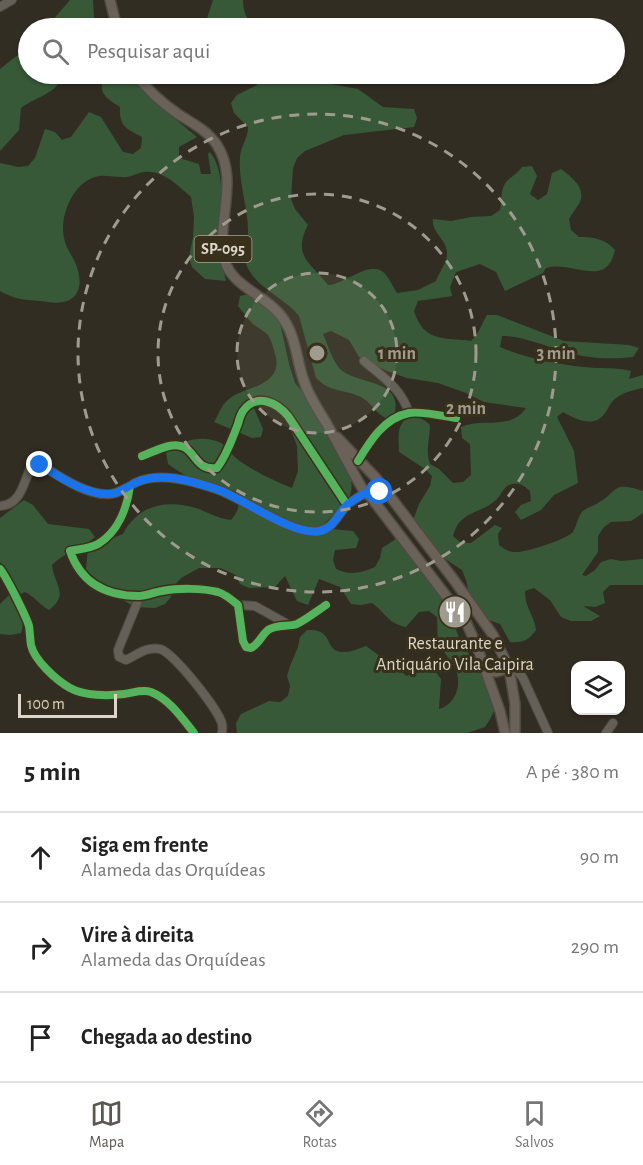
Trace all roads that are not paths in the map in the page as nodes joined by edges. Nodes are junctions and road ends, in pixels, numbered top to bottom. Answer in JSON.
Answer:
{"nodes":[{"id":1,"x":12,"y":0,"type":"edge"},
{"id":2,"x":110,"y":0,"type":"edge"},
{"id":3,"x":0,"y":7,"type":"edge"},
{"id":4,"x":114,"y":18,"type":"edge"},
{"id":5,"x":143,"y":84,"type":"edge"},
{"id":6,"x":364,"y":361,"type":"dead end"},
{"id":7,"x":409,"y":413,"type":"junction"},
{"id":8,"x":456,"y":418,"type":"dead end"},
{"id":9,"x":329,"y":428,"type":"junction"},
{"id":10,"x":142,"y":456,"type":"dead end"},
{"id":11,"x":358,"y":461,"type":"junction"},
{"id":12,"x":379,"y":482,"type":"junction"},
{"id":13,"x":130,"y":486,"type":"junction"},
{"id":14,"x":365,"y":492,"type":"junction"},
{"id":15,"x":347,"y":505,"type":"junction"},
{"id":16,"x":0,"y":506,"type":"edge"},
{"id":17,"x":0,"y":569,"type":"edge"},
{"id":18,"x":140,"y":596,"type":"junction"},
{"id":19,"x":238,"y":605,"type":"junction"},
{"id":20,"x":326,"y":605,"type":"dead end"},
{"id":21,"x":291,"y":626,"type":"junction"},
{"id":22,"x":509,"y":668,"type":"junction"},
{"id":23,"x":485,"y":670,"type":"junction"},
{"id":24,"x":613,"y":723,"type":"dead end"},
{"id":25,"x":194,"y":733,"type":"edge"},
{"id":26,"x":222,"y":733,"type":"edge"},
{"id":27,"x":505,"y":733,"type":"edge"},
{"id":28,"x":515,"y":733,"type":"edge"},
{"id":29,"x":548,"y":733,"type":"edge"},
{"id":30,"x":606,"y":733,"type":"edge"}],
"edges":[{"from":1,"to":3,"type":"street"},
{"from":2,"to":4,"type":"main road"},
{"from":5,"to":9,"type":"main road","number":"SP-095"},
{"from":6,"to":7,"type":"street"},
{"from":7,"to":8,"type":"street"},
{"from":7,"to":11,"type":"street"},
{"from":9,"to":11,"type":"main road","number":"SP-095"},
{"from":9,"to":14,"type":"main road","number":"SP-095"},
{"from":10,"to":15,"type":"street"},
{"from":11,"to":12,"type":"main road","number":"SP-095"},
{"from":12,"to":14,"type":"main road"},
{"from":12,"to":14,"type":"main road"},
{"from":12,"to":22,"type":"main road","number":"SP-095"},
{"from":13,"to":15,"type":"street"},
{"from":13,"to":16,"type":"street"},
{"from":13,"to":18,"type":"street"},
{"from":14,"to":15,"type":"street"},
{"from":14,"to":23,"type":"main road","number":"SP-095"},
{"from":17,"to":25,"type":"street"},
{"from":18,"to":19,"type":"street"},
{"from":18,"to":26,"type":"street"},
{"from":19,"to":21,"type":"street"},
{"from":19,"to":21,"type":"street"},
{"from":20,"to":21,"type":"street"},
{"from":22,"to":23,"type":"main road"},
{"from":22,"to":28,"type":"main road","number":"SP-095"},
{"from":22,"to":29,"type":"street"},
{"from":23,"to":27,"type":"main road","number":"SP-095"},
{"from":24,"to":30,"type":"street"}]}
